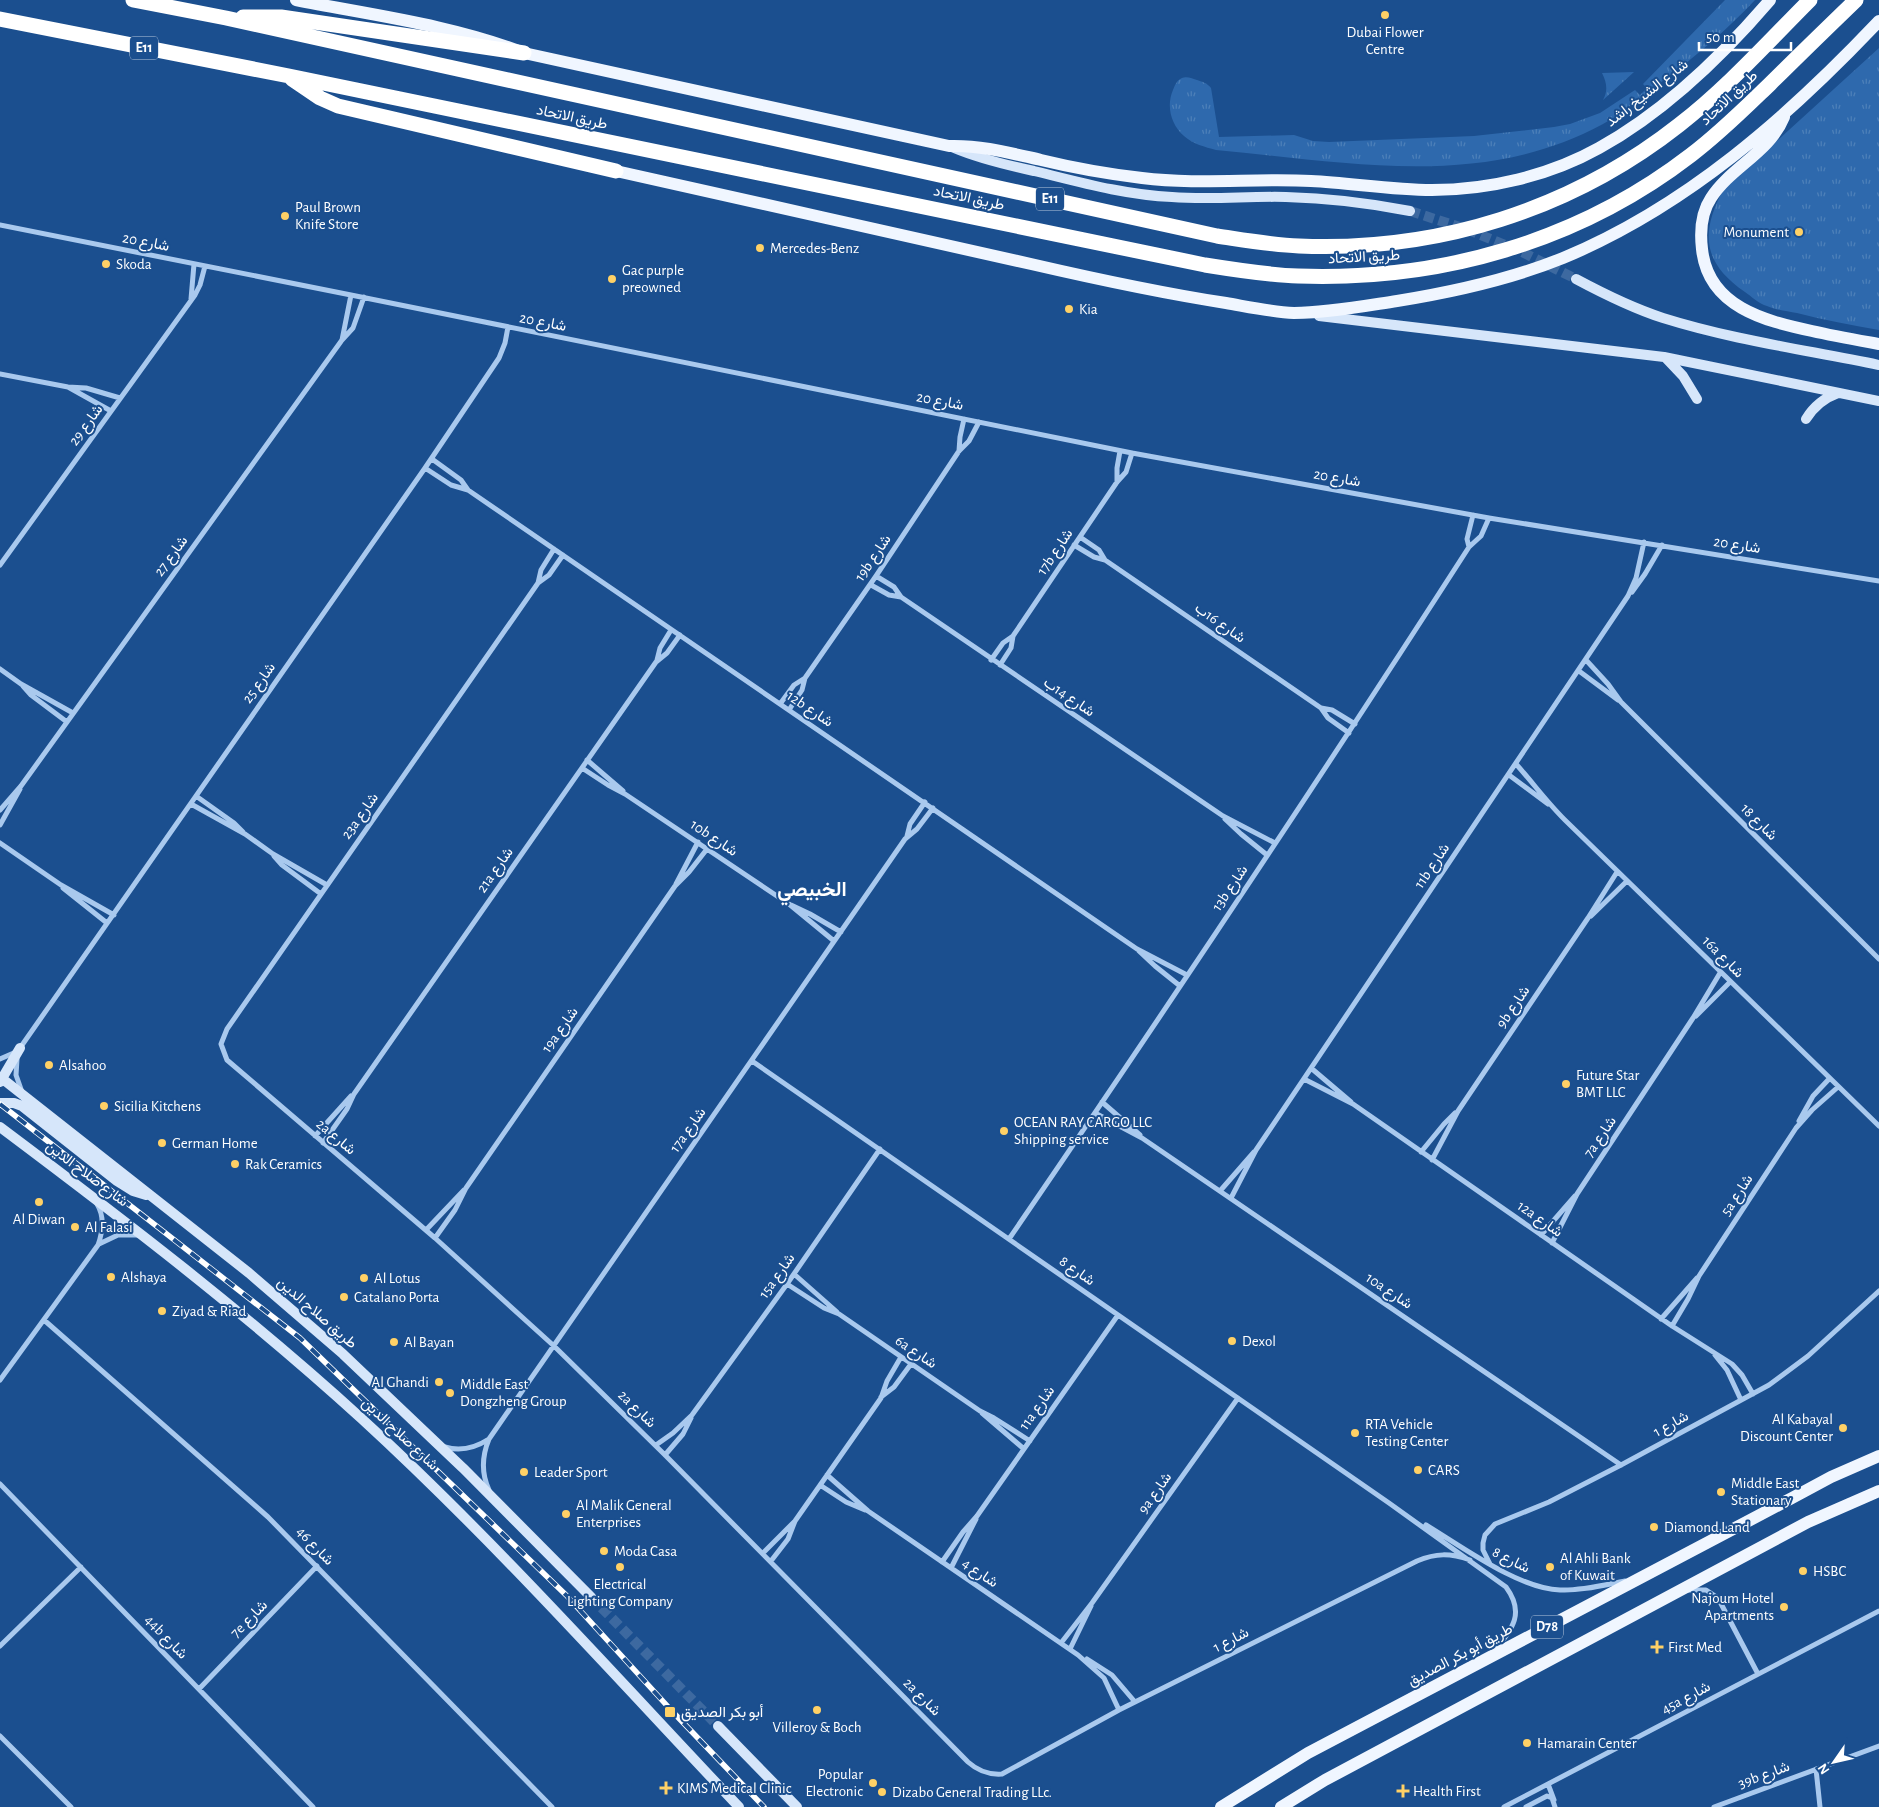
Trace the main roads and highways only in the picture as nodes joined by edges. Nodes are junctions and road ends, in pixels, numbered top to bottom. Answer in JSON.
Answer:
{"nodes":[{"id":1,"x":133,"y":0,"type":"edge"},
{"id":2,"x":296,"y":0,"type":"edge"},
{"id":3,"x":1770,"y":0,"type":"edge"},
{"id":4,"x":1810,"y":0,"type":"edge"},
{"id":5,"x":1856,"y":0,"type":"edge"},
{"id":6,"x":226,"y":18,"type":"junction"},
{"id":7,"x":0,"y":19,"type":"edge"},
{"id":8,"x":1879,"y":21,"type":"edge"},
{"id":9,"x":1879,"y":29,"type":"edge"},
{"id":10,"x":1858,"y":43,"type":"junction"},
{"id":11,"x":524,"y":53,"type":"junction"},
{"id":12,"x":289,"y":76,"type":"junction"},
{"id":13,"x":1786,"y":113,"type":"junction"},
{"id":14,"x":949,"y":146,"type":"junction"},
{"id":15,"x":616,"y":171,"type":"joint"},
{"id":16,"x":1410,"y":212,"type":"tunnel mouth"},
{"id":17,"x":1576,"y":279,"type":"tunnel mouth"},
{"id":18,"x":1294,"y":312,"type":"junction"},
{"id":19,"x":1842,"y":338,"type":"junction"},
{"id":20,"x":1879,"y":344,"type":"edge"},
{"id":21,"x":1879,"y":350,"type":"edge"},
{"id":22,"x":1664,"y":357,"type":"junction"},
{"id":23,"x":1879,"y":365,"type":"edge"},
{"id":24,"x":1838,"y":393,"type":"junction"},
{"id":25,"x":1697,"y":399,"type":"dead end"},
{"id":26,"x":1879,"y":401,"type":"edge"},
{"id":27,"x":1806,"y":419,"type":"dead end"},
{"id":28,"x":20,"y":1048,"type":"road end"},
{"id":29,"x":1,"y":1079,"type":"edge"},
{"id":30,"x":0,"y":1104,"type":"edge"},
{"id":31,"x":0,"y":1127,"type":"edge"},
{"id":32,"x":152,"y":1196,"type":"junction"},
{"id":33,"x":1879,"y":1456,"type":"edge"},
{"id":34,"x":1879,"y":1491,"type":"edge"},
{"id":35,"x":591,"y":1598,"type":"tunnel mouth"},
{"id":36,"x":718,"y":1726,"type":"tunnel mouth"},
{"id":37,"x":739,"y":1807,"type":"edge"},
{"id":38,"x":797,"y":1807,"type":"edge"},
{"id":39,"x":1221,"y":1807,"type":"edge"},
{"id":40,"x":1281,"y":1807,"type":"edge"}],
"edges":[{"from":1,"to":6,"type":"highway","name":"طريق الاتحاد","number":"E11"},
{"from":2,"to":11,"type":"main road"},
{"from":3,"to":14,"type":"main road","name":"شارع الشيخ راشد"},
{"from":4,"to":6,"type":"highway","name":"طريق الاتحاد","number":"E11"},
{"from":5,"to":12,"type":"highway","name":"طريق الاتحاد","number":"E11"},
{"from":6,"to":11,"type":"highway"},
{"from":7,"to":12,"type":"highway","name":"طريق الاتحاد","number":"E11"},
{"from":8,"to":10,"type":"main road"},
{"from":9,"to":10,"type":"main road"},
{"from":10,"to":13,"type":"main road"},
{"from":11,"to":14,"type":"main road"},
{"from":12,"to":15,"type":"highway"},
{"from":13,"to":18,"type":"main road"},
{"from":13,"to":19,"type":"main road"},
{"from":14,"to":16,"type":"main road"},
{"from":15,"to":18,"type":"main road"},
{"from":17,"to":23,"type":"main road"},
{"from":18,"to":22,"type":"main road"},
{"from":19,"to":20,"type":"main road"},
{"from":19,"to":21,"type":"main road"},
{"from":22,"to":24,"type":"main road"},
{"from":22,"to":25,"type":"main road"},
{"from":24,"to":26,"type":"main road"},
{"from":24,"to":27,"type":"main road"},
{"from":28,"to":29,"type":"main road"},
{"from":29,"to":32,"type":"main road","name":"طريق صلاح الدين"},
{"from":30,"to":32,"type":"main road"},
{"from":31,"to":37,"type":"main road","name":"شارع صلاح الدين"},
{"from":32,"to":35,"type":"main road","name":"طريق صلاح الدين"},
{"from":33,"to":39,"type":"main road","name":"طريق أبو بكر الصديق","number":"D78"},
{"from":34,"to":40,"type":"main road","number":"D78"},
{"from":36,"to":38,"type":"main road"}]}
